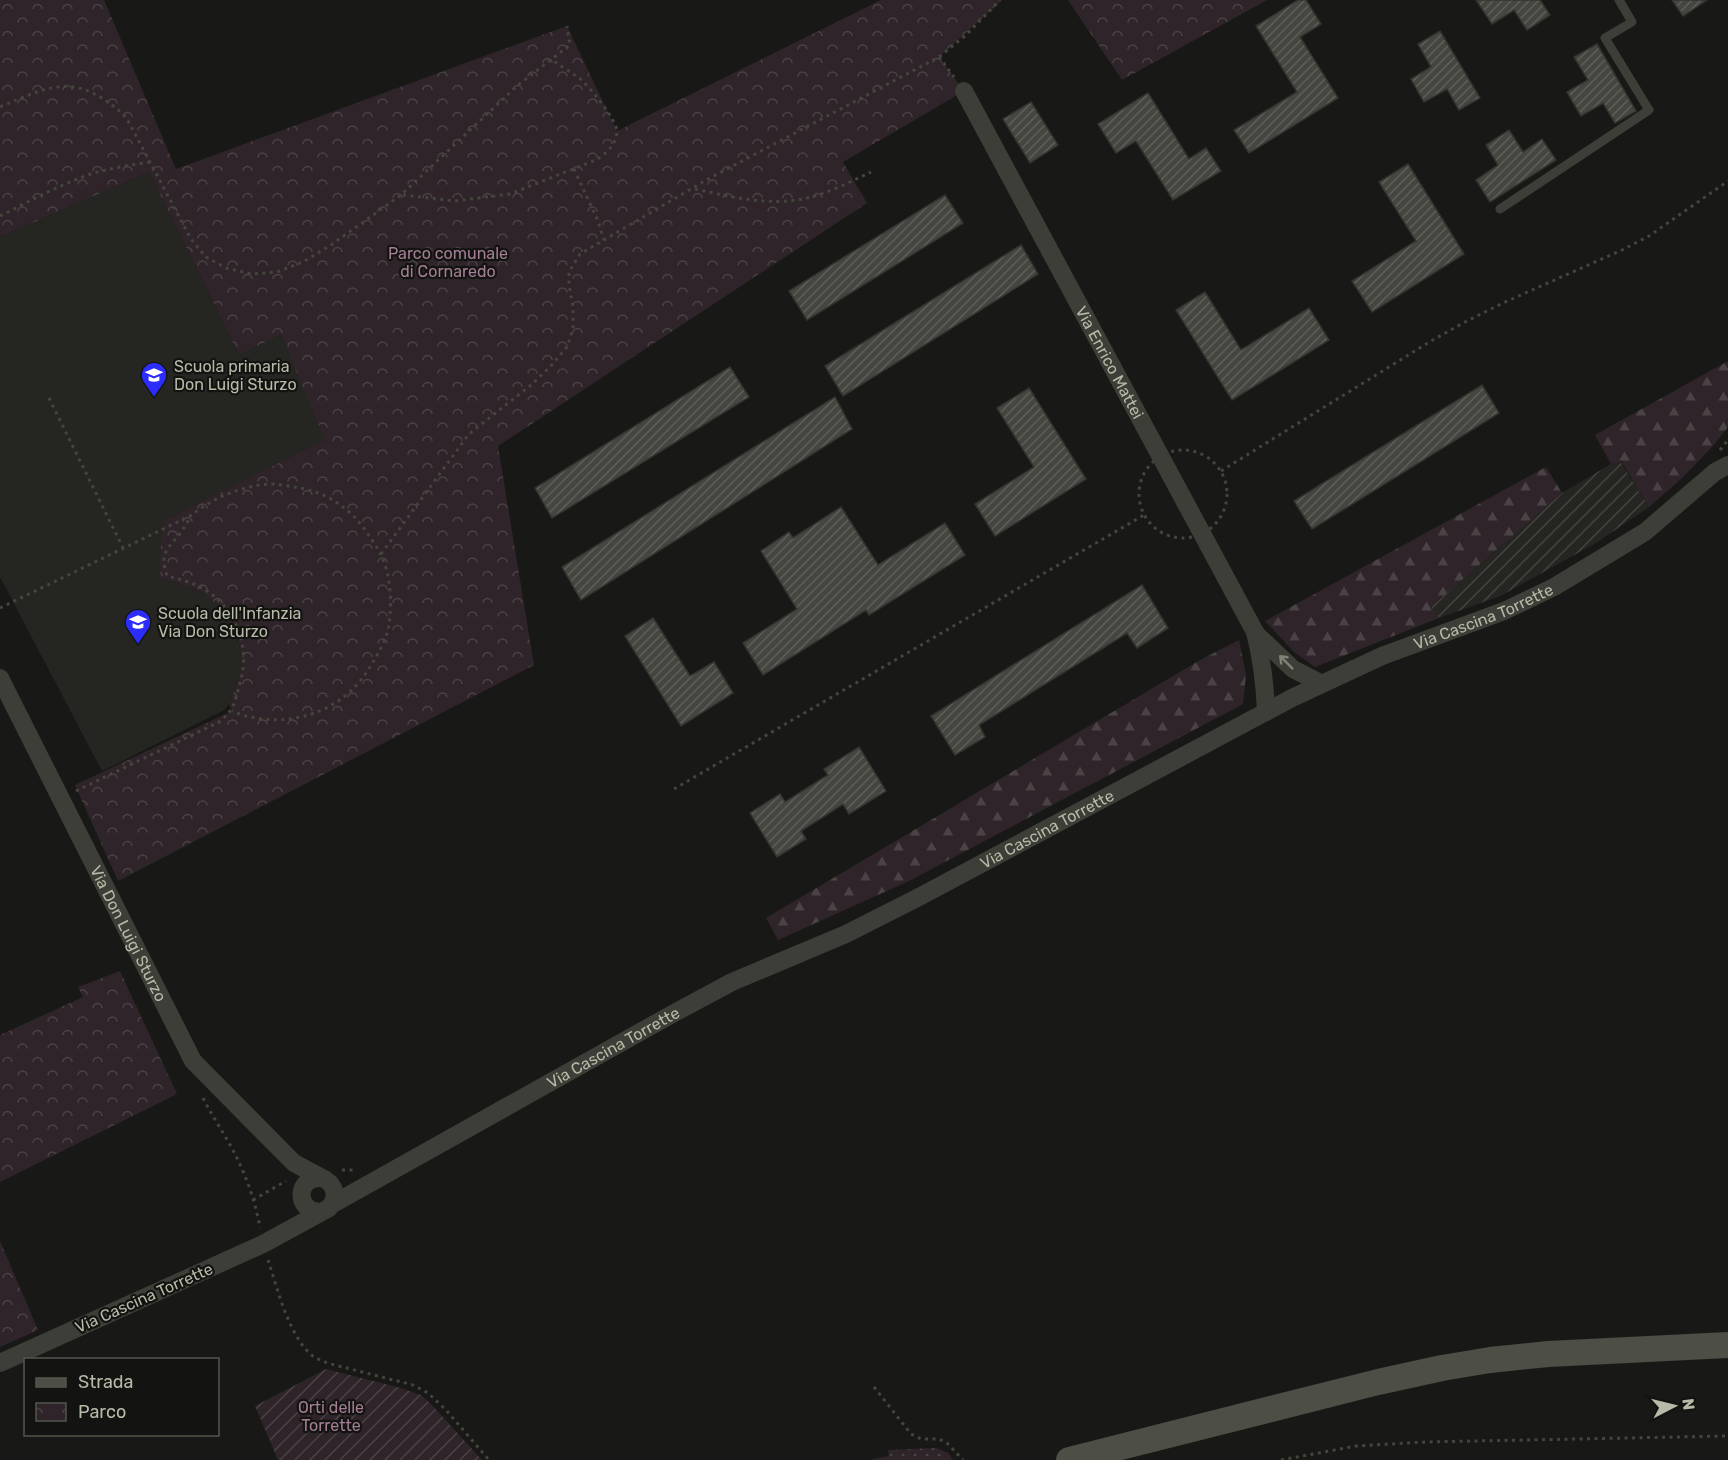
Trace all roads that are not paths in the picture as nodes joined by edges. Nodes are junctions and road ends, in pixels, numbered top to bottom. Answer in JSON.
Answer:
{"nodes":[{"id":1,"x":1618,"y":0,"type":"edge"},
{"id":2,"x":964,"y":91,"type":"road end"},
{"id":3,"x":1500,"y":208,"type":"dead end"},
{"id":4,"x":1728,"y":456,"type":"edge"},
{"id":5,"x":1721,"y":468,"type":"edge"},
{"id":6,"x":1255,"y":632,"type":"junction"},
{"id":7,"x":0,"y":678,"type":"edge"},
{"id":8,"x":1322,"y":684,"type":"junction"},
{"id":9,"x":1266,"y":712,"type":"junction"},
{"id":10,"x":294,"y":1163,"type":"junction"},
{"id":11,"x":325,"y":1180,"type":"junction"},
{"id":12,"x":372,"y":1182,"type":"junction"},
{"id":13,"x":302,"y":1195,"type":"junction"},
{"id":14,"x":326,"y":1208,"type":"junction"},
{"id":15,"x":287,"y":1231,"type":"junction"},
{"id":16,"x":1728,"y":1345,"type":"edge"},
{"id":17,"x":0,"y":1363,"type":"edge"},
{"id":18,"x":1069,"y":1460,"type":"edge"}],
"edges":[{"from":1,"to":3,"type":"lane"},
{"from":2,"to":6,"type":"street","name":"Via Enrico Mattei"},
{"from":4,"to":5,"type":"street","name":"Via Cascina Torrette"},
{"from":5,"to":8,"type":"street","name":"Via Cascina Torrette"},
{"from":8,"to":6,"type":"street","name":"Via Enrico Mattei","one_way":true},
{"from":6,"to":9,"type":"street","name":"Via Enrico Mattei"},
{"from":7,"to":10,"type":"street","name":"Via Don Luigi Sturzo"},
{"from":8,"to":9,"type":"street","name":"Via Cascina Torrette"},
{"from":9,"to":12,"type":"street","name":"Via Cascina Torrette"},
{"from":10,"to":11,"type":"street","name":"Via Don Luigi Sturzo"},
{"from":10,"to":13,"type":"street","name":"Via Don Luigi Sturzo"},
{"from":11,"to":12,"type":"street","name":"Via Cascina Torrette"},
{"from":11,"to":13,"type":"street"},
{"from":11,"to":14,"type":"street"},
{"from":12,"to":14,"type":"street","name":"Via Cascina Torrette"},
{"from":13,"to":14,"type":"street"},
{"from":13,"to":15,"type":"street"},
{"from":14,"to":15,"type":"street","name":"Via Cascina Torrette"},
{"from":15,"to":17,"type":"street","name":"Via Cascina Torrette"},
{"from":16,"to":18,"type":"main road"}]}
